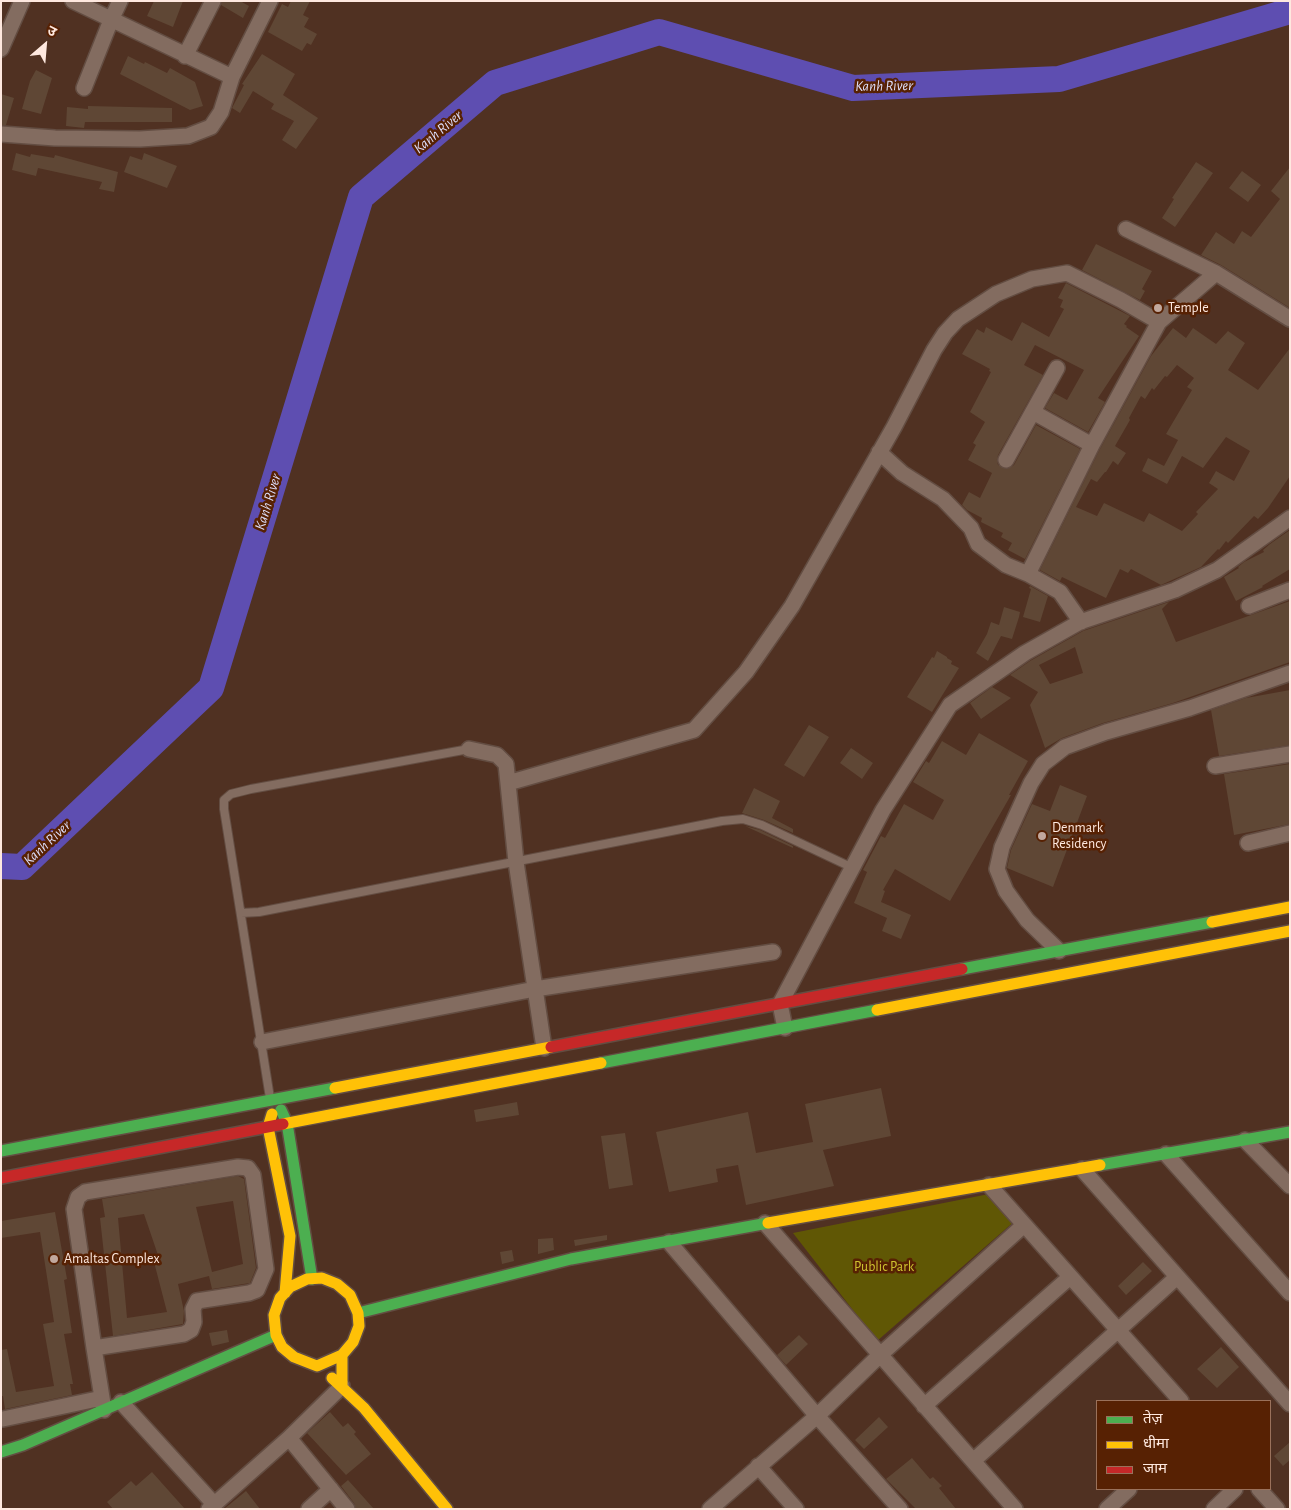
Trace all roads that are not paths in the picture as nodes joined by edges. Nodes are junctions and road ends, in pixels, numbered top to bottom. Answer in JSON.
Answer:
{"nodes":[{"id":1,"x":22,"y":1,"type":"edge"},
{"id":2,"x":73,"y":1,"type":"edge"},
{"id":3,"x":120,"y":1,"type":"edge"},
{"id":4,"x":213,"y":1,"type":"edge"},
{"id":5,"x":270,"y":1,"type":"edge"},
{"id":6,"x":111,"y":20,"type":"junction"},
{"id":7,"x":1,"y":49,"type":"edge"},
{"id":8,"x":185,"y":56,"type":"junction"},
{"id":9,"x":232,"y":77,"type":"junction"},
{"id":10,"x":84,"y":88,"type":"dead end"},
{"id":11,"x":1,"y":134,"type":"edge"},
{"id":12,"x":1126,"y":229,"type":"dead end"},
{"id":13,"x":1216,"y":273,"type":"junction"},
{"id":14,"x":1290,"y":319,"type":"edge"},
{"id":15,"x":1159,"y":322,"type":"junction"},
{"id":16,"x":1057,"y":368,"type":"dead end"},
{"id":17,"x":1033,"y":412,"type":"junction"},
{"id":18,"x":1092,"y":445,"type":"junction"},
{"id":19,"x":879,"y":452,"type":"junction"},
{"id":20,"x":1006,"y":460,"type":"dead end"},
{"id":21,"x":1290,"y":518,"type":"edge"},
{"id":22,"x":1028,"y":574,"type":"junction"},
{"id":23,"x":1290,"y":590,"type":"edge"},
{"id":24,"x":1249,"y":606,"type":"dead end"},
{"id":25,"x":1082,"y":622,"type":"junction"},
{"id":26,"x":1290,"y":673,"type":"edge"},
{"id":27,"x":469,"y":749,"type":"joint"},
{"id":28,"x":1290,"y":754,"type":"edge"},
{"id":29,"x":1214,"y":766,"type":"dead end"},
{"id":30,"x":508,"y":783,"type":"junction"},
{"id":31,"x":1290,"y":833,"type":"edge"},
{"id":32,"x":1248,"y":843,"type":"dead end"},
{"id":33,"x":516,"y":862,"type":"junction"},
{"id":34,"x":853,"y":868,"type":"junction"},
{"id":35,"x":1290,"y":907,"type":"edge"},
{"id":36,"x":240,"y":913,"type":"junction"},
{"id":37,"x":1290,"y":931,"type":"edge"},
{"id":38,"x":1060,"y":951,"type":"junction"},
{"id":39,"x":773,"y":952,"type":"dead end"},
{"id":40,"x":535,"y":989,"type":"junction"},
{"id":41,"x":780,"y":1004,"type":"junction"},
{"id":42,"x":785,"y":1028,"type":"junction"},
{"id":43,"x":262,"y":1042,"type":"junction"},
{"id":44,"x":544,"y":1048,"type":"junction"},
{"id":45,"x":273,"y":1099,"type":"junction"},
{"id":46,"x":288,"y":1123,"type":"junction"},
{"id":47,"x":268,"y":1127,"type":"junction"},
{"id":48,"x":1290,"y":1132,"type":"edge"},
{"id":49,"x":1245,"y":1140,"type":"junction"},
{"id":50,"x":1,"y":1151,"type":"edge"},
{"id":51,"x":1166,"y":1154,"type":"junction"},
{"id":52,"x":1082,"y":1169,"type":"junction"},
{"id":53,"x":1,"y":1178,"type":"edge"},
{"id":54,"x":989,"y":1185,"type":"junction"},
{"id":55,"x":1290,"y":1186,"type":"edge"},
{"id":56,"x":765,"y":1223,"type":"junction"},
{"id":57,"x":1024,"y":1224,"type":"junction"},
{"id":58,"x":669,"y":1242,"type":"junction"},
{"id":59,"x":1070,"y":1277,"type":"junction"},
{"id":60,"x":1177,"y":1277,"type":"junction"},
{"id":61,"x":312,"y":1279,"type":"junction"},
{"id":62,"x":284,"y":1293,"type":"junction"},
{"id":63,"x":1290,"y":1293,"type":"edge"},
{"id":64,"x":358,"y":1313,"type":"junction"},
{"id":65,"x":1118,"y":1331,"type":"junction"},
{"id":66,"x":276,"y":1335,"type":"junction"},
{"id":67,"x":94,"y":1348,"type":"junction"},
{"id":68,"x":342,"y":1355,"type":"junction"},
{"id":69,"x":880,"y":1355,"type":"junction"},
{"id":70,"x":317,"y":1366,"type":"junction"},
{"id":71,"x":342,"y":1386,"type":"junction"},
{"id":72,"x":1180,"y":1400,"type":"edge"},
{"id":73,"x":121,"y":1402,"type":"junction"},
{"id":74,"x":103,"y":1404,"type":"junction"},
{"id":75,"x":1290,"y":1404,"type":"edge"},
{"id":76,"x":924,"y":1406,"type":"junction"},
{"id":77,"x":817,"y":1416,"type":"junction"},
{"id":78,"x":3,"y":1419,"type":"dead end"},
{"id":79,"x":289,"y":1438,"type":"junction"},
{"id":80,"x":1,"y":1452,"type":"edge"},
{"id":81,"x":973,"y":1461,"type":"junction"},
{"id":82,"x":758,"y":1466,"type":"junction"},
{"id":83,"x":331,"y":1489,"type":"junction"},
{"id":84,"x":1128,"y":1490,"type":"edge"},
{"id":85,"x":1234,"y":1490,"type":"edge"},
{"id":86,"x":1260,"y":1490,"type":"edge"},
{"id":87,"x":211,"y":1506,"type":"edge"},
{"id":88,"x":309,"y":1509,"type":"edge"},
{"id":89,"x":347,"y":1509,"type":"edge"},
{"id":90,"x":447,"y":1509,"type":"edge"},
{"id":91,"x":710,"y":1509,"type":"edge"},
{"id":92,"x":796,"y":1509,"type":"edge"},
{"id":93,"x":900,"y":1509,"type":"edge"},
{"id":94,"x":1014,"y":1509,"type":"edge"},
{"id":95,"x":1107,"y":1509,"type":"edge"},
{"id":96,"x":1214,"y":1509,"type":"edge"},
{"id":97,"x":1276,"y":1509,"type":"edge"}],
"edges":[{"from":1,"to":7,"type":"street"},
{"from":2,"to":6,"type":"street"},
{"from":3,"to":6,"type":"street"},
{"from":4,"to":8,"type":"street"},
{"from":5,"to":9,"type":"street"},
{"from":6,"to":8,"type":"street"},
{"from":6,"to":10,"type":"street"},
{"from":8,"to":9,"type":"street"},
{"from":9,"to":11,"type":"street"},
{"from":12,"to":13,"type":"street"},
{"from":13,"to":14,"type":"street"},
{"from":13,"to":15,"type":"street"},
{"from":15,"to":18,"type":"street"},
{"from":15,"to":19,"type":"street"},
{"from":16,"to":17,"type":"street"},
{"from":17,"to":18,"type":"street"},
{"from":17,"to":20,"type":"street"},
{"from":18,"to":22,"type":"street"},
{"from":19,"to":22,"type":"street"},
{"from":19,"to":30,"type":"street"},
{"from":21,"to":25,"type":"street"},
{"from":22,"to":25,"type":"street"},
{"from":23,"to":24,"type":"street"},
{"from":25,"to":34,"type":"street"},
{"from":26,"to":38,"type":"street"},
{"from":27,"to":30,"type":"street"},
{"from":27,"to":36,"type":"lane"},
{"from":28,"to":29,"type":"street"},
{"from":30,"to":33,"type":"street"},
{"from":31,"to":32,"type":"street"},
{"from":33,"to":34,"type":"lane"},
{"from":33,"to":36,"type":"lane"},
{"from":33,"to":40,"type":"street"},
{"from":34,"to":41,"type":"street"},
{"from":35,"to":38,"type":"street"},
{"from":36,"to":43,"type":"lane"},
{"from":37,"to":42,"type":"street"},
{"from":38,"to":41,"type":"street"},
{"from":39,"to":40,"type":"street"},
{"from":40,"to":43,"type":"street"},
{"from":40,"to":44,"type":"street"},
{"from":41,"to":42,"type":"street"},
{"from":41,"to":44,"type":"street"},
{"from":42,"to":46,"type":"street"},
{"from":43,"to":45,"type":"lane"},
{"from":44,"to":45,"type":"street"},
{"from":45,"to":46,"type":"street"},
{"from":45,"to":47,"type":"street"},
{"from":45,"to":50,"type":"street"},
{"from":46,"to":47,"type":"street"},
{"from":46,"to":61,"type":"street"},
{"from":47,"to":53,"type":"street"},
{"from":47,"to":62,"type":"street"},
{"from":48,"to":49,"type":"street"},
{"from":49,"to":51,"type":"street"},
{"from":49,"to":55,"type":"street"},
{"from":51,"to":52,"type":"street"},
{"from":51,"to":63,"type":"street"},
{"from":52,"to":54,"type":"street"},
{"from":52,"to":60,"type":"street"},
{"from":54,"to":56,"type":"street"},
{"from":54,"to":57,"type":"street"},
{"from":56,"to":58,"type":"street"},
{"from":56,"to":69,"type":"street"},
{"from":57,"to":59,"type":"street"},
{"from":57,"to":69,"type":"street"},
{"from":58,"to":64,"type":"street"},
{"from":58,"to":77,"type":"street"},
{"from":59,"to":65,"type":"street"},
{"from":59,"to":76,"type":"street"},
{"from":60,"to":65,"type":"street"},
{"from":60,"to":75,"type":"street"},
{"from":61,"to":62,"type":"street"},
{"from":61,"to":64,"type":"street"},
{"from":62,"to":66,"type":"street"},
{"from":64,"to":68,"type":"street"},
{"from":65,"to":72,"type":"street"},
{"from":65,"to":81,"type":"street"},
{"from":66,"to":70,"type":"street"},
{"from":66,"to":73,"type":"street"},
{"from":67,"to":67,"type":"street"},
{"from":67,"to":74,"type":"street"},
{"from":68,"to":70,"type":"street"},
{"from":68,"to":71,"type":"street"},
{"from":69,"to":76,"type":"street"},
{"from":69,"to":77,"type":"street"},
{"from":70,"to":71,"type":"street"},
{"from":71,"to":79,"type":"street"},
{"from":71,"to":90,"type":"street"},
{"from":73,"to":74,"type":"street"},
{"from":73,"to":87,"type":"street"},
{"from":74,"to":78,"type":"street"},
{"from":74,"to":80,"type":"street"},
{"from":76,"to":81,"type":"street"},
{"from":77,"to":82,"type":"street"},
{"from":77,"to":93,"type":"street"},
{"from":79,"to":83,"type":"street"},
{"from":79,"to":87,"type":"street"},
{"from":81,"to":94,"type":"street"},
{"from":82,"to":91,"type":"street"},
{"from":82,"to":92,"type":"street"},
{"from":83,"to":88,"type":"street"},
{"from":83,"to":89,"type":"street"},
{"from":84,"to":95,"type":"street"},
{"from":85,"to":96,"type":"street"},
{"from":86,"to":97,"type":"street"}]}
